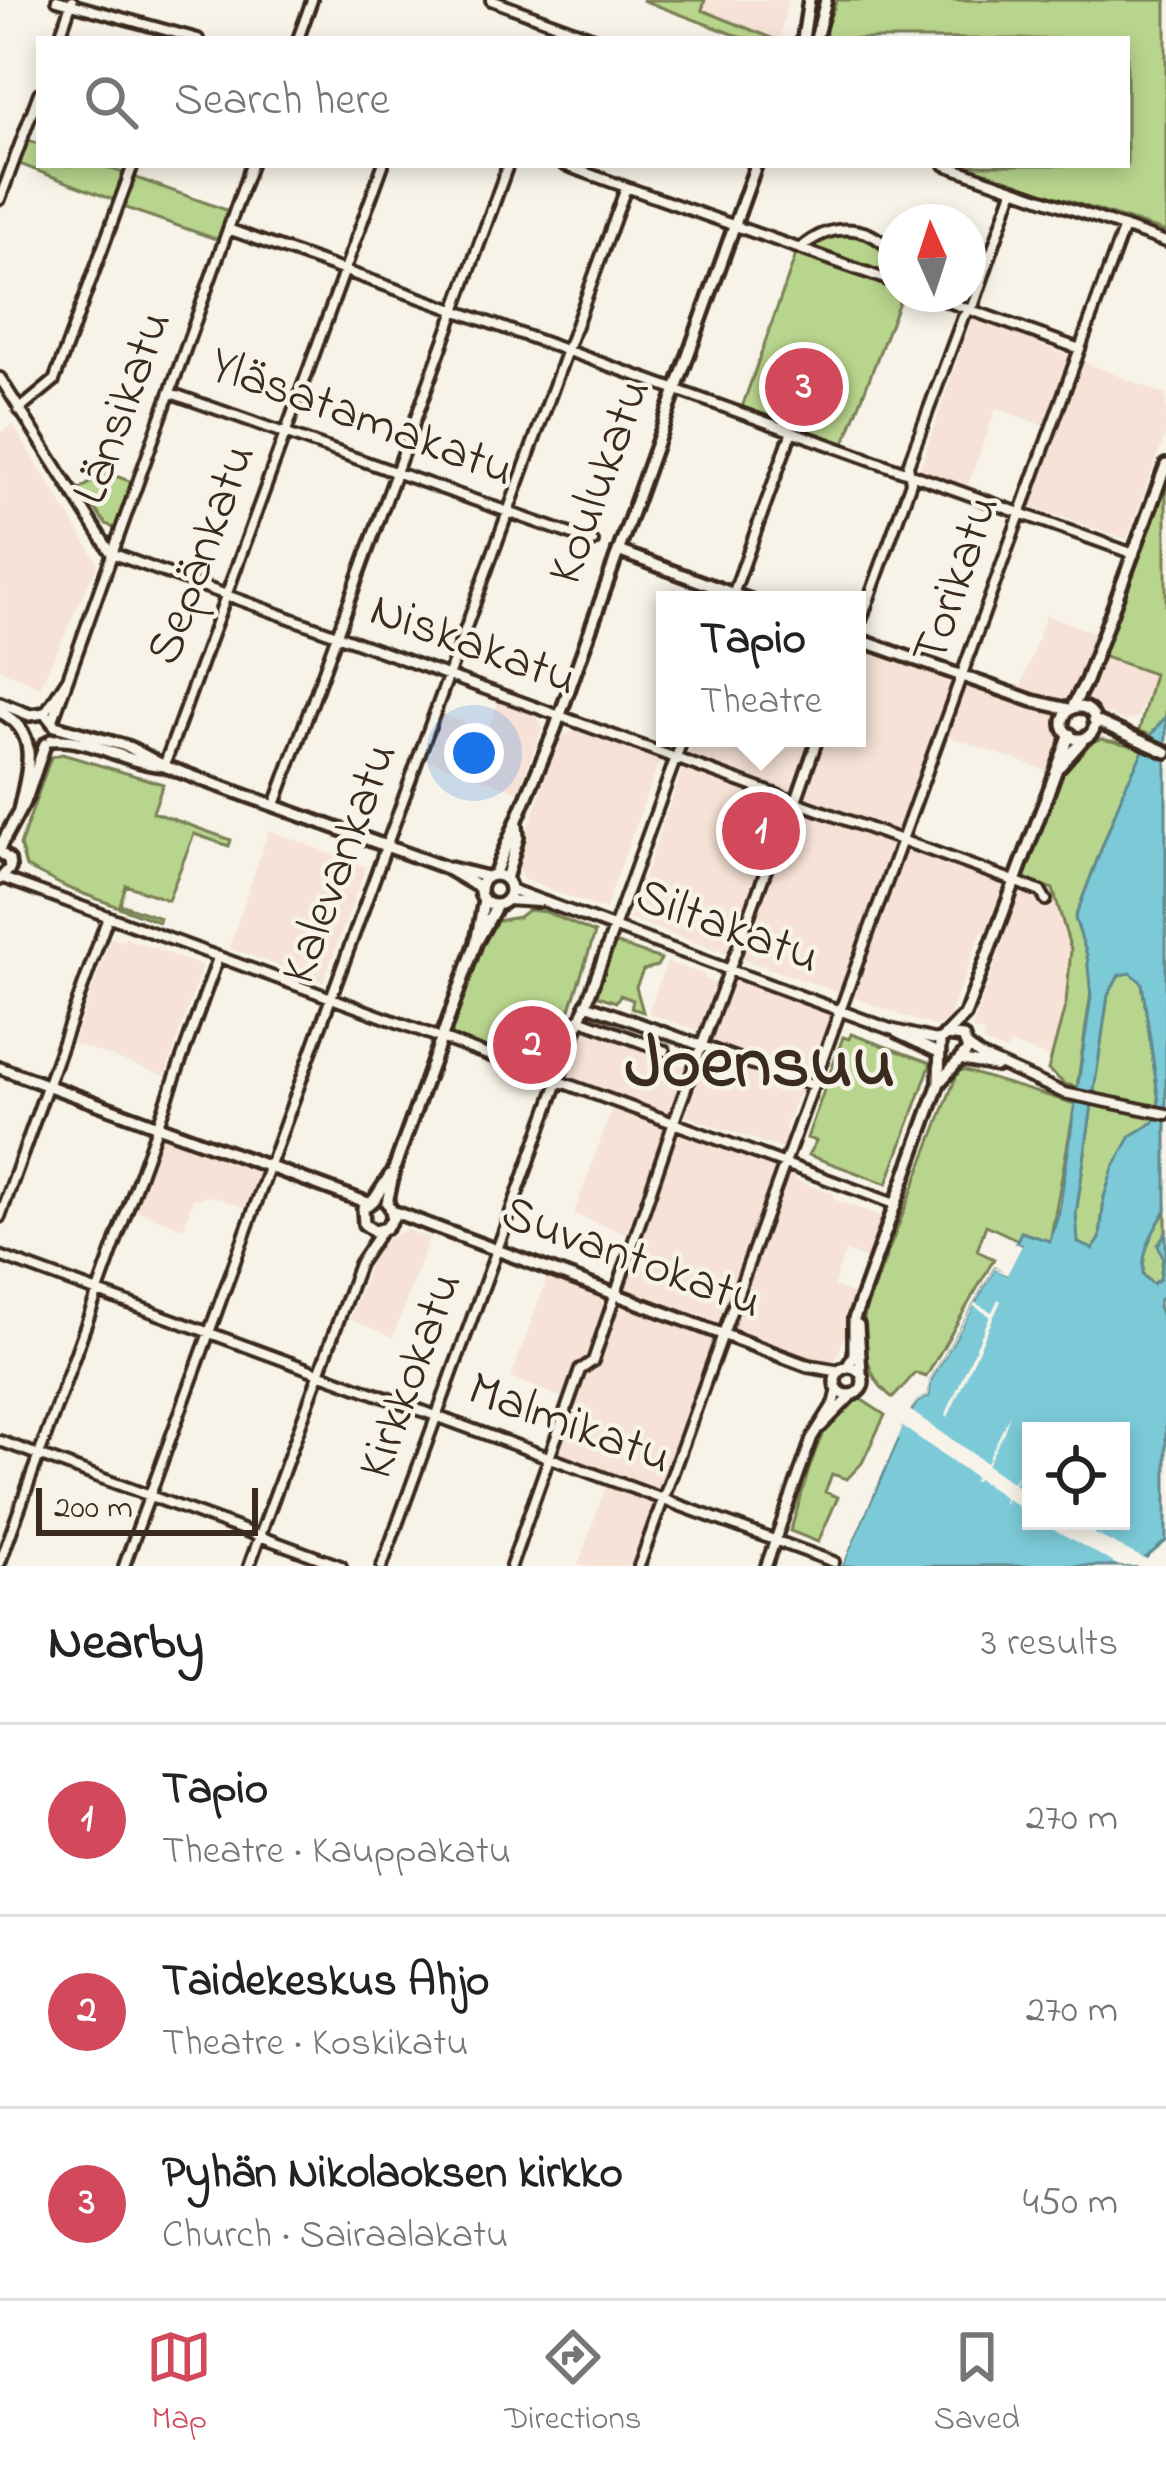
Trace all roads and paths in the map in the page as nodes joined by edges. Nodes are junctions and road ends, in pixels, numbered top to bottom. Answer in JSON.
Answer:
{"nodes":[{"id":1,"x":57,"y":0,"type":"edge"},
{"id":2,"x":312,"y":0,"type":"edge"},
{"id":3,"x":491,"y":0,"type":"edge"},
{"id":4,"x":809,"y":0,"type":"edge"},
{"id":5,"x":826,"y":0,"type":"edge"},
{"id":6,"x":72,"y":2,"type":"edge"},
{"id":7,"x":558,"y":25,"type":"junction"},
{"id":8,"x":59,"y":36,"type":"edge"},
{"id":9,"x":177,"y":36,"type":"edge"},
{"id":10,"x":299,"y":36,"type":"edge"},
{"id":11,"x":554,"y":36,"type":"edge"},
{"id":12,"x":589,"y":36,"type":"edge"},
{"id":13,"x":803,"y":36,"type":"edge"},
{"id":14,"x":817,"y":36,"type":"edge"},
{"id":15,"x":36,"y":101,"type":"edge"},
{"id":16,"x":132,"y":168,"type":"edge"},
{"id":17,"x":250,"y":168,"type":"edge"},
{"id":18,"x":382,"y":168,"type":"edge"},
{"id":19,"x":507,"y":168,"type":"edge"},
{"id":20,"x":572,"y":168,"type":"edge"},
{"id":21,"x":756,"y":168,"type":"edge"},
{"id":22,"x":953,"y":168,"type":"edge"},
{"id":23,"x":626,"y":188,"type":"junction"},
{"id":24,"x":1013,"y":190,"type":"junction"},
{"id":25,"x":0,"y":199,"type":"edge"},
{"id":26,"x":735,"y":225,"type":"junction"},
{"id":27,"x":1124,"y":227,"type":"junction"},
{"id":28,"x":228,"y":229,"type":"junction"},
{"id":29,"x":878,"y":238,"type":"edge"},
{"id":30,"x":1166,"y":242,"type":"edge"},
{"id":31,"x":800,"y":249,"type":"junction"},
{"id":32,"x":986,"y":261,"type":"edge"},
{"id":33,"x":345,"y":270,"type":"junction"},
{"id":34,"x":878,"y":277,"type":"edge"},
{"id":35,"x":456,"y":309,"type":"junction"},
{"id":36,"x":967,"y":312,"type":"edge"},
{"id":37,"x":976,"y":312,"type":"edge"},
{"id":38,"x":1080,"y":349,"type":"junction"},
{"id":39,"x":566,"y":350,"type":"junction"},
{"id":40,"x":0,"y":378,"type":"edge"},
{"id":41,"x":676,"y":389,"type":"junction"},
{"id":42,"x":172,"y":392,"type":"junction"},
{"id":43,"x":20,"y":410,"type":"junction"},
{"id":44,"x":792,"y":431,"type":"junction"},
{"id":45,"x":286,"y":432,"type":"junction"},
{"id":46,"x":1166,"y":465,"type":"edge"},
{"id":47,"x":398,"y":471,"type":"junction"},
{"id":48,"x":909,"y":473,"type":"junction"},
{"id":49,"x":508,"y":512,"type":"junction"},
{"id":50,"x":1020,"y":514,"type":"junction"},
{"id":51,"x":593,"y":542,"type":"dead end"},
{"id":52,"x":618,"y":551,"type":"junction"},
{"id":53,"x":111,"y":553,"type":"junction"},
{"id":54,"x":1134,"y":554,"type":"junction"},
{"id":55,"x":717,"y":591,"type":"edge"},
{"id":56,"x":734,"y":591,"type":"edge"},
{"id":57,"x":227,"y":595,"type":"junction"},
{"id":58,"x":866,"y":610,"type":"edge"},
{"id":59,"x":338,"y":635,"type":"junction"},
{"id":60,"x":866,"y":640,"type":"edge"},
{"id":61,"x":448,"y":675,"type":"junction"},
{"id":62,"x":962,"y":677,"type":"junction"},
{"id":63,"x":1086,"y":681,"type":"junction"},
{"id":64,"x":1033,"y":701,"type":"junction"},
{"id":65,"x":1070,"y":707,"type":"junction"},
{"id":66,"x":0,"y":708,"type":"edge"},
{"id":67,"x":30,"y":715,"type":"junction"},
{"id":68,"x":560,"y":715,"type":"junction"},
{"id":69,"x":1091,"y":715,"type":"junction"},
{"id":70,"x":51,"y":720,"type":"junction"},
{"id":71,"x":1064,"y":721,"type":"junction"},
{"id":72,"x":22,"y":727,"type":"junction"},
{"id":73,"x":1070,"y":734,"type":"junction"},
{"id":74,"x":1087,"y":739,"type":"junction"},
{"id":75,"x":1133,"y":740,"type":"junction"},
{"id":76,"x":29,"y":742,"type":"junction"},
{"id":77,"x":48,"y":742,"type":"junction"},
{"id":78,"x":680,"y":747,"type":"edge"},
{"id":79,"x":815,"y":747,"type":"edge"},
{"id":80,"x":1166,"y":752,"type":"edge"},
{"id":81,"x":676,"y":758,"type":"junction"},
{"id":82,"x":164,"y":766,"type":"junction"},
{"id":83,"x":1053,"y":775,"type":"junction"},
{"id":84,"x":794,"y":800,"type":"junction"},
{"id":85,"x":275,"y":806,"type":"junction"},
{"id":86,"x":19,"y":811,"type":"junction"},
{"id":87,"x":901,"y":841,"type":"junction"},
{"id":88,"x":386,"y":846,"type":"junction"},
{"id":89,"x":4,"y":855,"type":"edge"},
{"id":90,"x":444,"y":867,"type":"junction"},
{"id":91,"x":2,"y":879,"type":"edge"},
{"id":92,"x":1014,"y":881,"type":"junction"},
{"id":93,"x":480,"y":887,"type":"junction"},
{"id":94,"x":38,"y":888,"type":"junction"},
{"id":95,"x":500,"y":888,"type":"junction"},
{"id":96,"x":484,"y":900,"type":"junction"},
{"id":97,"x":1046,"y":900,"type":"dead end"},
{"id":98,"x":108,"y":917,"type":"junction"},
{"id":99,"x":612,"y":928,"type":"junction"},
{"id":100,"x":476,"y":943,"type":"junction"},
{"id":101,"x":218,"y":958,"type":"junction"},
{"id":102,"x":730,"y":969,"type":"junction"},
{"id":103,"x":330,"y":999,"type":"junction"},
{"id":104,"x":584,"y":1004,"type":"junction"},
{"id":105,"x":529,"y":1009,"type":"joint"},
{"id":106,"x":842,"y":1010,"type":"junction"},
{"id":107,"x":964,"y":1015,"type":"junction"},
{"id":108,"x":579,"y":1019,"type":"junction"},
{"id":109,"x":440,"y":1040,"type":"junction"},
{"id":110,"x":967,"y":1044,"type":"junction"},
{"id":111,"x":702,"y":1047,"type":"junction"},
{"id":112,"x":942,"y":1047,"type":"junction"},
{"id":113,"x":665,"y":1051,"type":"dead end"},
{"id":114,"x":959,"y":1062,"type":"junction"},
{"id":115,"x":0,"y":1068,"type":"edge"},
{"id":116,"x":1009,"y":1070,"type":"junction"},
{"id":117,"x":556,"y":1082,"type":"junction"},
{"id":118,"x":938,"y":1083,"type":"junction"},
{"id":119,"x":47,"y":1085,"type":"junction"},
{"id":120,"x":814,"y":1086,"type":"junction"},
{"id":121,"x":1166,"y":1114,"type":"edge"},
{"id":122,"x":674,"y":1124,"type":"junction"},
{"id":123,"x":157,"y":1126,"type":"junction"},
{"id":124,"x":785,"y":1164,"type":"junction"},
{"id":125,"x":269,"y":1166,"type":"junction"},
{"id":126,"x":394,"y":1166,"type":"junction"},
{"id":127,"x":344,"y":1195,"type":"junction"},
{"id":128,"x":371,"y":1202,"type":"junction"},
{"id":129,"x":895,"y":1204,"type":"junction"},
{"id":130,"x":390,"y":1207,"type":"junction"},
{"id":131,"x":0,"y":1217,"type":"edge"},
{"id":132,"x":364,"y":1222,"type":"junction"},
{"id":133,"x":429,"y":1225,"type":"junction"},
{"id":134,"x":386,"y":1228,"type":"junction"},
{"id":135,"x":364,"y":1252,"type":"junction"},
{"id":136,"x":496,"y":1252,"type":"junction"},
{"id":137,"x":0,"y":1256,"type":"edge"},
{"id":138,"x":96,"y":1292,"type":"junction"},
{"id":139,"x":614,"y":1295,"type":"junction"},
{"id":140,"x":860,"y":1302,"type":"junction"},
{"id":141,"x":207,"y":1333,"type":"junction"},
{"id":142,"x":723,"y":1335,"type":"junction"},
{"id":143,"x":808,"y":1366,"type":"junction"},
{"id":144,"x":843,"y":1369,"type":"junction"},
{"id":145,"x":862,"y":1372,"type":"junction"},
{"id":146,"x":318,"y":1373,"type":"junction"},
{"id":147,"x":836,"y":1386,"type":"junction"},
{"id":148,"x":852,"y":1395,"type":"junction"},
{"id":149,"x":436,"y":1415,"type":"junction"},
{"id":150,"x":812,"y":1438,"type":"junction"},
{"id":151,"x":0,"y":1441,"type":"edge"},
{"id":152,"x":39,"y":1454,"type":"junction"},
{"id":153,"x":550,"y":1456,"type":"junction"},
{"id":154,"x":149,"y":1496,"type":"junction"},
{"id":155,"x":665,"y":1498,"type":"junction"},
{"id":156,"x":260,"y":1537,"type":"junction"},
{"id":157,"x":776,"y":1538,"type":"junction"},
{"id":158,"x":834,"y":1562,"type":"dead end"},
{"id":159,"x":0,"y":1563,"type":"edge"},
{"id":160,"x":124,"y":1566,"type":"edge"},
{"id":161,"x":249,"y":1566,"type":"edge"},
{"id":162,"x":341,"y":1566,"type":"edge"},
{"id":163,"x":382,"y":1566,"type":"edge"},
{"id":164,"x":511,"y":1566,"type":"edge"},
{"id":165,"x":639,"y":1566,"type":"edge"},
{"id":166,"x":766,"y":1566,"type":"edge"}],
"edges":[{"from":1,"to":6,"type":"street"},
{"from":2,"to":10,"type":"street"},
{"from":3,"to":7,"type":"street"},
{"from":4,"to":13,"type":"main road"},
{"from":5,"to":14,"type":"main road"},
{"from":6,"to":8,"type":"street"},
{"from":6,"to":9,"type":"street"},
{"from":7,"to":11,"type":"street"},
{"from":7,"to":12,"type":"street"},
{"from":15,"to":25,"type":"street"},
{"from":16,"to":43,"type":"street"},
{"from":17,"to":28,"type":"street","name":"Länsikatu"},
{"from":18,"to":33,"type":"street","name":"Sepänkatu"},
{"from":19,"to":35,"type":"street"},
{"from":20,"to":23,"type":"street"},
{"from":21,"to":26,"type":"main road","name":"Koulukatu"},
{"from":22,"to":24,"type":"street"},
{"from":23,"to":26,"type":"street"},
{"from":23,"to":39,"type":"street","name":"Kalevankatu"},
{"from":24,"to":27,"type":"street"},
{"from":24,"to":32,"type":"street"},
{"from":26,"to":31,"type":"street"},
{"from":26,"to":41,"type":"main road","name":"Koulukatu"},
{"from":27,"to":30,"type":"street"},
{"from":27,"to":38,"type":"street","name":"Torikatu"},
{"from":28,"to":33,"type":"street"},
{"from":28,"to":42,"type":"street","name":"Länsikatu"},
{"from":29,"to":31,"type":"street"},
{"from":31,"to":34,"type":"street"},
{"from":33,"to":35,"type":"street"},
{"from":33,"to":45,"type":"street","name":"Sepänkatu"},
{"from":35,"to":39,"type":"street"},
{"from":35,"to":47,"type":"street"},
{"from":36,"to":48,"type":"street"},
{"from":37,"to":38,"type":"street"},
{"from":38,"to":50,"type":"street","name":"Torikatu"},
{"from":39,"to":41,"type":"street"},
{"from":39,"to":49,"type":"street","name":"Kalevankatu"},
{"from":40,"to":43,"type":"street"},
{"from":41,"to":44,"type":"street"},
{"from":41,"to":52,"type":"main road","name":"Koulukatu"},
{"from":42,"to":45,"type":"street","name":"Yläsatamakatu"},
{"from":42,"to":53,"type":"street","name":"Länsikatu"},
{"from":43,"to":53,"type":"street"},
{"from":44,"to":48,"type":"street"},
{"from":44,"to":56,"type":"street"},
{"from":45,"to":47,"type":"street","name":"Yläsatamakatu"},
{"from":45,"to":57,"type":"street","name":"Sepänkatu"},
{"from":46,"to":54,"type":"main road"},
{"from":47,"to":49,"type":"street","name":"Yläsatamakatu"},
{"from":47,"to":59,"type":"street"},
{"from":48,"to":50,"type":"street"},
{"from":48,"to":58,"type":"street"},
{"from":49,"to":51,"type":"street","name":"Yläsatamakatu"},
{"from":49,"to":61,"type":"street","name":"Kalevankatu"},
{"from":50,"to":54,"type":"street"},
{"from":50,"to":62,"type":"street","name":"Torikatu"},
{"from":52,"to":55,"type":"main road"},
{"from":52,"to":68,"type":"main road","name":"Koulukatu"},
{"from":53,"to":57,"type":"street","name":"Niskakatu"},
{"from":53,"to":70,"type":"street","name":"Länsikatu"},
{"from":54,"to":63,"type":"main road"},
{"from":57,"to":59,"type":"street","name":"Niskakatu"},
{"from":57,"to":82,"type":"street","name":"Sepänkatu"},
{"from":59,"to":61,"type":"street","name":"Niskakatu"},
{"from":59,"to":85,"type":"street"},
{"from":60,"to":62,"type":"main road"},
{"from":61,"to":68,"type":"street","name":"Niskakatu"},
{"from":61,"to":88,"type":"street","name":"Kalevankatu"},
{"from":62,"to":64,"type":"main road"},
{"from":62,"to":87,"type":"street","name":"Torikatu"},
{"from":63,"to":65,"type":"main road"},
{"from":63,"to":69,"type":"main road"},
{"from":64,"to":65,"type":"main road"},
{"from":64,"to":71,"type":"main road"},
{"from":65,"to":69,"type":"main road"},
{"from":65,"to":71,"type":"main road"},
{"from":66,"to":67,"type":"main road"},
{"from":66,"to":72,"type":"main road"},
{"from":67,"to":70,"type":"main road"},
{"from":67,"to":72,"type":"main road"},
{"from":68,"to":81,"type":"street","name":"Niskakatu"},
{"from":68,"to":95,"type":"main road","name":"Koulukatu"},
{"from":69,"to":74,"type":"main road"},
{"from":69,"to":75,"type":"main road"},
{"from":70,"to":77,"type":"main road"},
{"from":70,"to":82,"type":"main road","name":"Siltakatu"},
{"from":71,"to":73,"type":"main road"},
{"from":72,"to":76,"type":"main road"},
{"from":73,"to":74,"type":"main road"},
{"from":73,"to":83,"type":"main road"},
{"from":74,"to":75,"type":"main road"},
{"from":74,"to":83,"type":"main road"},
{"from":75,"to":80,"type":"main road"},
{"from":76,"to":77,"type":"main road","name":"Siltakatu"},
{"from":76,"to":86,"type":"main road"},
{"from":77,"to":82,"type":"main road","name":"Siltakatu"},
{"from":77,"to":86,"type":"main road"},
{"from":78,"to":81,"type":"street","name":"Kirkkokatu"},
{"from":79,"to":84,"type":"street"},
{"from":81,"to":84,"type":"street","name":"Niskakatu"},
{"from":81,"to":99,"type":"street","name":"Kirkkokatu"},
{"from":82,"to":85,"type":"main road","name":"Siltakatu"},
{"from":83,"to":92,"type":"main road"},
{"from":84,"to":87,"type":"street","name":"Niskakatu"},
{"from":84,"to":102,"type":"street"},
{"from":85,"to":88,"type":"main road","name":"Siltakatu"},
{"from":86,"to":89,"type":"main road"},
{"from":87,"to":92,"type":"street","name":"Niskakatu"},
{"from":87,"to":106,"type":"street","name":"Torikatu"},
{"from":88,"to":90,"type":"main road","name":"Siltakatu"},
{"from":88,"to":103,"type":"street","name":"Kalevankatu"},
{"from":89,"to":91,"type":"main road"},
{"from":89,"to":94,"type":"street"},
{"from":90,"to":93,"type":"main road","name":"Siltakatu"},
{"from":90,"to":95,"type":"main road","name":"Siltakatu"},
{"from":91,"to":94,"type":"street"},
{"from":92,"to":97,"type":"street","name":"Niskakatu"},
{"from":92,"to":107,"type":"main road"},
{"from":93,"to":95,"type":"main road"},
{"from":93,"to":96,"type":"main road"},
{"from":94,"to":98,"type":"street"},
{"from":95,"to":96,"type":"main road"},
{"from":95,"to":99,"type":"street","name":"Siltakatu"},
{"from":95,"to":100,"type":"main road","name":"Koulukatu"},
{"from":96,"to":100,"type":"main road","name":"Koulukatu"},
{"from":98,"to":101,"type":"street"},
{"from":98,"to":119,"type":"street"},
{"from":99,"to":102,"type":"street","name":"Siltakatu"},
{"from":99,"to":104,"type":"street","name":"Kirkkokatu"},
{"from":100,"to":109,"type":"main road","name":"Koulukatu"},
{"from":101,"to":103,"type":"street"},
{"from":101,"to":123,"type":"street"},
{"from":102,"to":106,"type":"street","name":"Siltakatu"},
{"from":102,"to":111,"type":"street"},
{"from":103,"to":109,"type":"street"},
{"from":103,"to":125,"type":"street","name":"Kalevankatu"},
{"from":104,"to":108,"type":"street","name":"Kirkkokatu"},
{"from":104,"to":111,"type":"street"},
{"from":105,"to":105,"type":"street"},
{"from":106,"to":112,"type":"street","name":"Siltakatu"},
{"from":106,"to":120,"type":"street","name":"Torikatu"},
{"from":107,"to":110,"type":"main road"},
{"from":107,"to":112,"type":"main road"},
{"from":108,"to":113,"type":"street"},
{"from":108,"to":117,"type":"street","name":"Kirkkokatu"},
{"from":109,"to":117,"type":"street"},
{"from":109,"to":126,"type":"main road","name":"Koulukatu"},
{"from":110,"to":112,"type":"main road"},
{"from":110,"to":114,"type":"main road"},
{"from":110,"to":116,"type":"street"},
{"from":111,"to":120,"type":"street"},
{"from":111,"to":122,"type":"street"},
{"from":112,"to":114,"type":"main road"},
{"from":112,"to":118,"type":"main road"},
{"from":114,"to":116,"type":"street"},
{"from":114,"to":118,"type":"main road"},
{"from":115,"to":119,"type":"main road"},
{"from":116,"to":121,"type":"street"},
{"from":117,"to":122,"type":"street"},
{"from":117,"to":136,"type":"street","name":"Kirkkokatu"},
{"from":118,"to":129,"type":"main road"},
{"from":119,"to":123,"type":"main road"},
{"from":119,"to":131,"type":"street"},
{"from":120,"to":124,"type":"street","name":"Torikatu"},
{"from":122,"to":124,"type":"street"},
{"from":122,"to":139,"type":"street"},
{"from":123,"to":125,"type":"main road"},
{"from":123,"to":138,"type":"street"},
{"from":124,"to":129,"type":"street"},
{"from":124,"to":142,"type":"street","name":"Torikatu"},
{"from":125,"to":127,"type":"main road"},
{"from":125,"to":141,"type":"street","name":"Kalevankatu"},
{"from":126,"to":128,"type":"main road","name":"Koulukatu"},
{"from":126,"to":130,"type":"main road","name":"Koulukatu"},
{"from":127,"to":128,"type":"main road"},
{"from":127,"to":132,"type":"main road"},
{"from":128,"to":130,"type":"main road","name":"Suvantokatu"},
{"from":128,"to":132,"type":"main road","name":"Koulukatu"},
{"from":129,"to":140,"type":"main road"},
{"from":130,"to":133,"type":"main road","name":"Suvantokatu"},
{"from":130,"to":134,"type":"main road","name":"Koulukatu"},
{"from":132,"to":134,"type":"main road","name":"Suvantokatu"},
{"from":132,"to":135,"type":"street"},
{"from":133,"to":134,"type":"main road","name":"Suvantokatu"},
{"from":133,"to":136,"type":"main road","name":"Suvantokatu"},
{"from":134,"to":135,"type":"street"},
{"from":135,"to":146,"type":"street"},
{"from":136,"to":139,"type":"main road","name":"Suvantokatu"},
{"from":136,"to":149,"type":"street","name":"Kirkkokatu"},
{"from":137,"to":138,"type":"street","name":"Malmikatu"},
{"from":138,"to":141,"type":"street","name":"Malmikatu"},
{"from":138,"to":152,"type":"street"},
{"from":139,"to":142,"type":"main road","name":"Suvantokatu"},
{"from":139,"to":153,"type":"street"},
{"from":140,"to":144,"type":"main road"},
{"from":140,"to":145,"type":"main road"},
{"from":141,"to":146,"type":"street","name":"Malmikatu"},
{"from":141,"to":154,"type":"street","name":"Kalevankatu"},
{"from":142,"to":143,"type":"main road","name":"Suvantokatu"},
{"from":142,"to":155,"type":"street","name":"Torikatu"},
{"from":143,"to":144,"type":"main road","name":"Suvantokatu"},
{"from":143,"to":147,"type":"main road","name":"Suvantokatu"},
{"from":144,"to":145,"type":"main road","name":"Suvantokatu"},
{"from":144,"to":147,"type":"main road"},
{"from":145,"to":148,"type":"main road"},
{"from":146,"to":149,"type":"street","name":"Malmikatu"},
{"from":146,"to":156,"type":"street"},
{"from":147,"to":148,"type":"main road","name":"Suvantokatu"},
{"from":147,"to":150,"type":"street"},
{"from":148,"to":150,"type":"street"},
{"from":149,"to":153,"type":"street","name":"Malmikatu"},
{"from":149,"to":163,"type":"street","name":"Kirkkokatu"},
{"from":150,"to":157,"type":"street"},
{"from":151,"to":152,"type":"street"},
{"from":152,"to":154,"type":"street"},
{"from":152,"to":159,"type":"street"},
{"from":153,"to":155,"type":"street","name":"Malmikatu"},
{"from":153,"to":164,"type":"street"},
{"from":154,"to":156,"type":"street"},
{"from":154,"to":160,"type":"street","name":"Kalevankatu"},
{"from":155,"to":157,"type":"street","name":"Malmikatu"},
{"from":155,"to":165,"type":"street","name":"Torikatu"},
{"from":156,"to":161,"type":"street"},
{"from":156,"to":162,"type":"street"},
{"from":157,"to":158,"type":"street","name":"Malmikatu"},
{"from":157,"to":166,"type":"street"}]}
